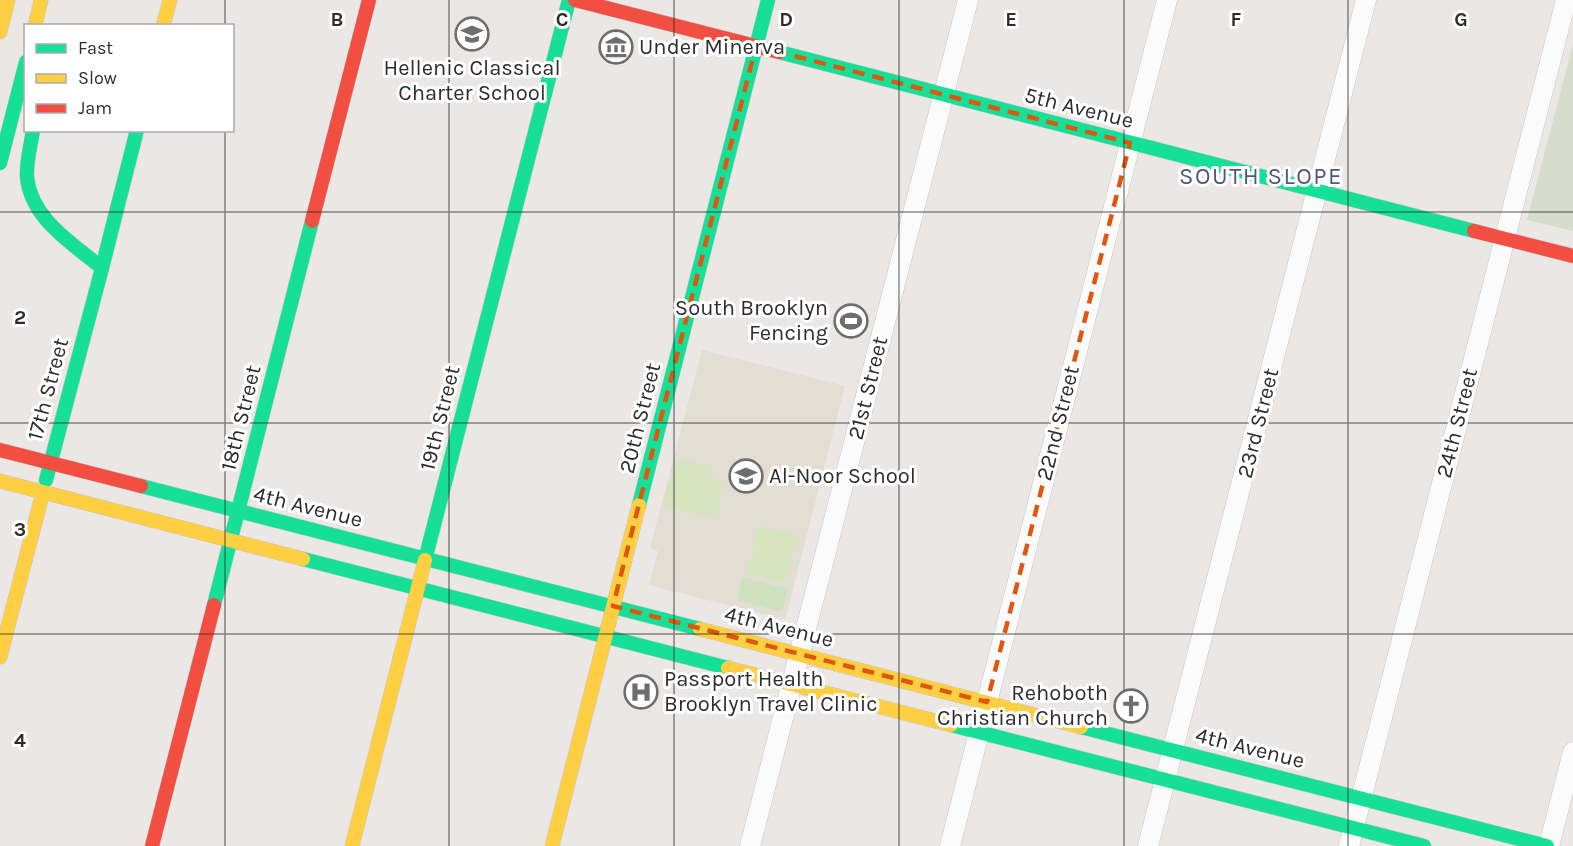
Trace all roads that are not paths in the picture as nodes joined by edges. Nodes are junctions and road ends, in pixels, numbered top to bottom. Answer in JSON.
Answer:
{"nodes":[{"id":1,"x":8,"y":0,"type":"edge"},
{"id":2,"x":41,"y":0,"type":"edge"},
{"id":3,"x":54,"y":0,"type":"edge"},
{"id":4,"x":170,"y":0,"type":"edge"},
{"id":5,"x":369,"y":0,"type":"edge"},
{"id":6,"x":569,"y":0,"type":"edge"},
{"id":7,"x":575,"y":0,"type":"edge"},
{"id":8,"x":768,"y":0,"type":"edge"},
{"id":9,"x":968,"y":0,"type":"edge"},
{"id":10,"x":1167,"y":0,"type":"edge"},
{"id":11,"x":1366,"y":0,"type":"edge"},
{"id":12,"x":1566,"y":0,"type":"edge"},
{"id":13,"x":52,"y":14,"type":"dead end"},
{"id":14,"x":35,"y":24,"type":"edge"},
{"id":15,"x":164,"y":24,"type":"edge"},
{"id":16,"x":0,"y":32,"type":"edge"},
{"id":17,"x":756,"y":46,"type":"junction"},
{"id":18,"x":24,"y":70,"type":"edge"},
{"id":19,"x":943,"y":94,"type":"junction"},
{"id":20,"x":33,"y":132,"type":"edge"},
{"id":21,"x":136,"y":132,"type":"edge"},
{"id":22,"x":1130,"y":143,"type":"junction"},
{"id":23,"x":0,"y":163,"type":"edge"},
{"id":24,"x":1318,"y":191,"type":"junction"},
{"id":25,"x":1504,"y":238,"type":"junction"},
{"id":26,"x":1573,"y":256,"type":"edge"},
{"id":27,"x":102,"y":268,"type":"junction"},
{"id":28,"x":0,"y":450,"type":"edge"},
{"id":29,"x":50,"y":462,"type":"junction"},
{"id":30,"x":0,"y":481,"type":"edge"},
{"id":31,"x":43,"y":492,"type":"junction"},
{"id":32,"x":239,"y":510,"type":"junction"},
{"id":33,"x":231,"y":540,"type":"junction"},
{"id":34,"x":426,"y":558,"type":"junction"},
{"id":35,"x":418,"y":588,"type":"junction"},
{"id":36,"x":613,"y":606,"type":"junction"},
{"id":37,"x":606,"y":636,"type":"junction"},
{"id":38,"x":799,"y":653,"type":"junction"},
{"id":39,"x":0,"y":657,"type":"edge"},
{"id":40,"x":791,"y":684,"type":"junction"},
{"id":41,"x":987,"y":702,"type":"junction"},
{"id":42,"x":979,"y":732,"type":"junction"},
{"id":43,"x":1173,"y":750,"type":"junction"},
{"id":44,"x":1573,"y":752,"type":"edge"},
{"id":45,"x":1166,"y":780,"type":"junction"},
{"id":46,"x":1362,"y":798,"type":"junction"},
{"id":47,"x":1352,"y":837,"type":"edge"},
{"id":48,"x":152,"y":846,"type":"edge"},
{"id":49,"x":352,"y":846,"type":"edge"},
{"id":50,"x":552,"y":846,"type":"edge"},
{"id":51,"x":750,"y":846,"type":"edge"},
{"id":52,"x":950,"y":846,"type":"edge"},
{"id":53,"x":1149,"y":846,"type":"edge"},
{"id":54,"x":1424,"y":846,"type":"edge"},
{"id":55,"x":1548,"y":846,"type":"edge"}],
"edges":[{"from":1,"to":16,"type":"main road"},
{"from":2,"to":14,"type":"main road"},
{"from":3,"to":13,"type":"main road"},
{"from":4,"to":15,"type":"main road"},
{"from":5,"to":32,"type":"main road","name":"18th Street"},
{"from":6,"to":34,"type":"main road","name":"19th Street"},
{"from":7,"to":17,"type":"main road","name":"5th Avenue"},
{"from":8,"to":17,"type":"main road","name":"20th Street"},
{"from":9,"to":19,"type":"street","name":"21st Street"},
{"from":10,"to":22,"type":"street","name":"22nd Street"},
{"from":11,"to":24,"type":"street","name":"23rd Street"},
{"from":12,"to":25,"type":"street","name":"24th Street"},
{"from":17,"to":19,"type":"main road","name":"5th Avenue"},
{"from":17,"to":36,"type":"main road","name":"20th Street"},
{"from":18,"to":23,"type":"main road"},
{"from":19,"to":22,"type":"main road","name":"5th Avenue"},
{"from":19,"to":38,"type":"street","name":"21st Street"},
{"from":20,"to":27,"type":"main road"},
{"from":21,"to":27,"type":"main road","name":"17th Street"},
{"from":22,"to":24,"type":"main road","name":"5th Avenue"},
{"from":22,"to":41,"type":"street","name":"22nd Street"},
{"from":24,"to":25,"type":"main road","name":"5th Avenue"},
{"from":24,"to":43,"type":"street","name":"23rd Street"},
{"from":25,"to":26,"type":"main road","name":"5th Avenue"},
{"from":25,"to":46,"type":"street","name":"24th Street"},
{"from":27,"to":29,"type":"main road","name":"17th Street"},
{"from":28,"to":29,"type":"main road","name":"4th Avenue"},
{"from":29,"to":31,"type":"main road","name":"17th Street"},
{"from":29,"to":32,"type":"main road","name":"4th Avenue"},
{"from":30,"to":31,"type":"main road"},
{"from":31,"to":33,"type":"main road"},
{"from":31,"to":39,"type":"main road","name":"17th Street"},
{"from":32,"to":33,"type":"main road","name":"18th Street"},
{"from":32,"to":34,"type":"main road","name":"4th Avenue"},
{"from":33,"to":35,"type":"main road"},
{"from":33,"to":48,"type":"main road","name":"18th Street"},
{"from":34,"to":35,"type":"main road","name":"19th Street"},
{"from":34,"to":36,"type":"main road","name":"4th Avenue"},
{"from":35,"to":37,"type":"main road"},
{"from":35,"to":49,"type":"main road","name":"19th Street"},
{"from":36,"to":37,"type":"main road","name":"20th Street"},
{"from":36,"to":38,"type":"main road","name":"4th Avenue"},
{"from":37,"to":40,"type":"main road"},
{"from":37,"to":50,"type":"main road","name":"20th Street"},
{"from":38,"to":40,"type":"street","name":"21st Street"},
{"from":38,"to":41,"type":"main road","name":"4th Avenue"},
{"from":40,"to":42,"type":"main road"},
{"from":40,"to":51,"type":"street","name":"21st Street"},
{"from":41,"to":42,"type":"street","name":"22nd Street"},
{"from":41,"to":43,"type":"main road","name":"4th Avenue"},
{"from":42,"to":45,"type":"main road"},
{"from":42,"to":52,"type":"street","name":"22nd Street"},
{"from":43,"to":45,"type":"street","name":"23rd Street"},
{"from":43,"to":46,"type":"main road","name":"4th Avenue"},
{"from":44,"to":55,"type":"street"},
{"from":45,"to":47,"type":"main road"},
{"from":45,"to":53,"type":"street","name":"23rd Street"},
{"from":46,"to":47,"type":"street","name":"24th Street"},
{"from":46,"to":55,"type":"main road","name":"4th Avenue"},
{"from":47,"to":54,"type":"main road"}]}
